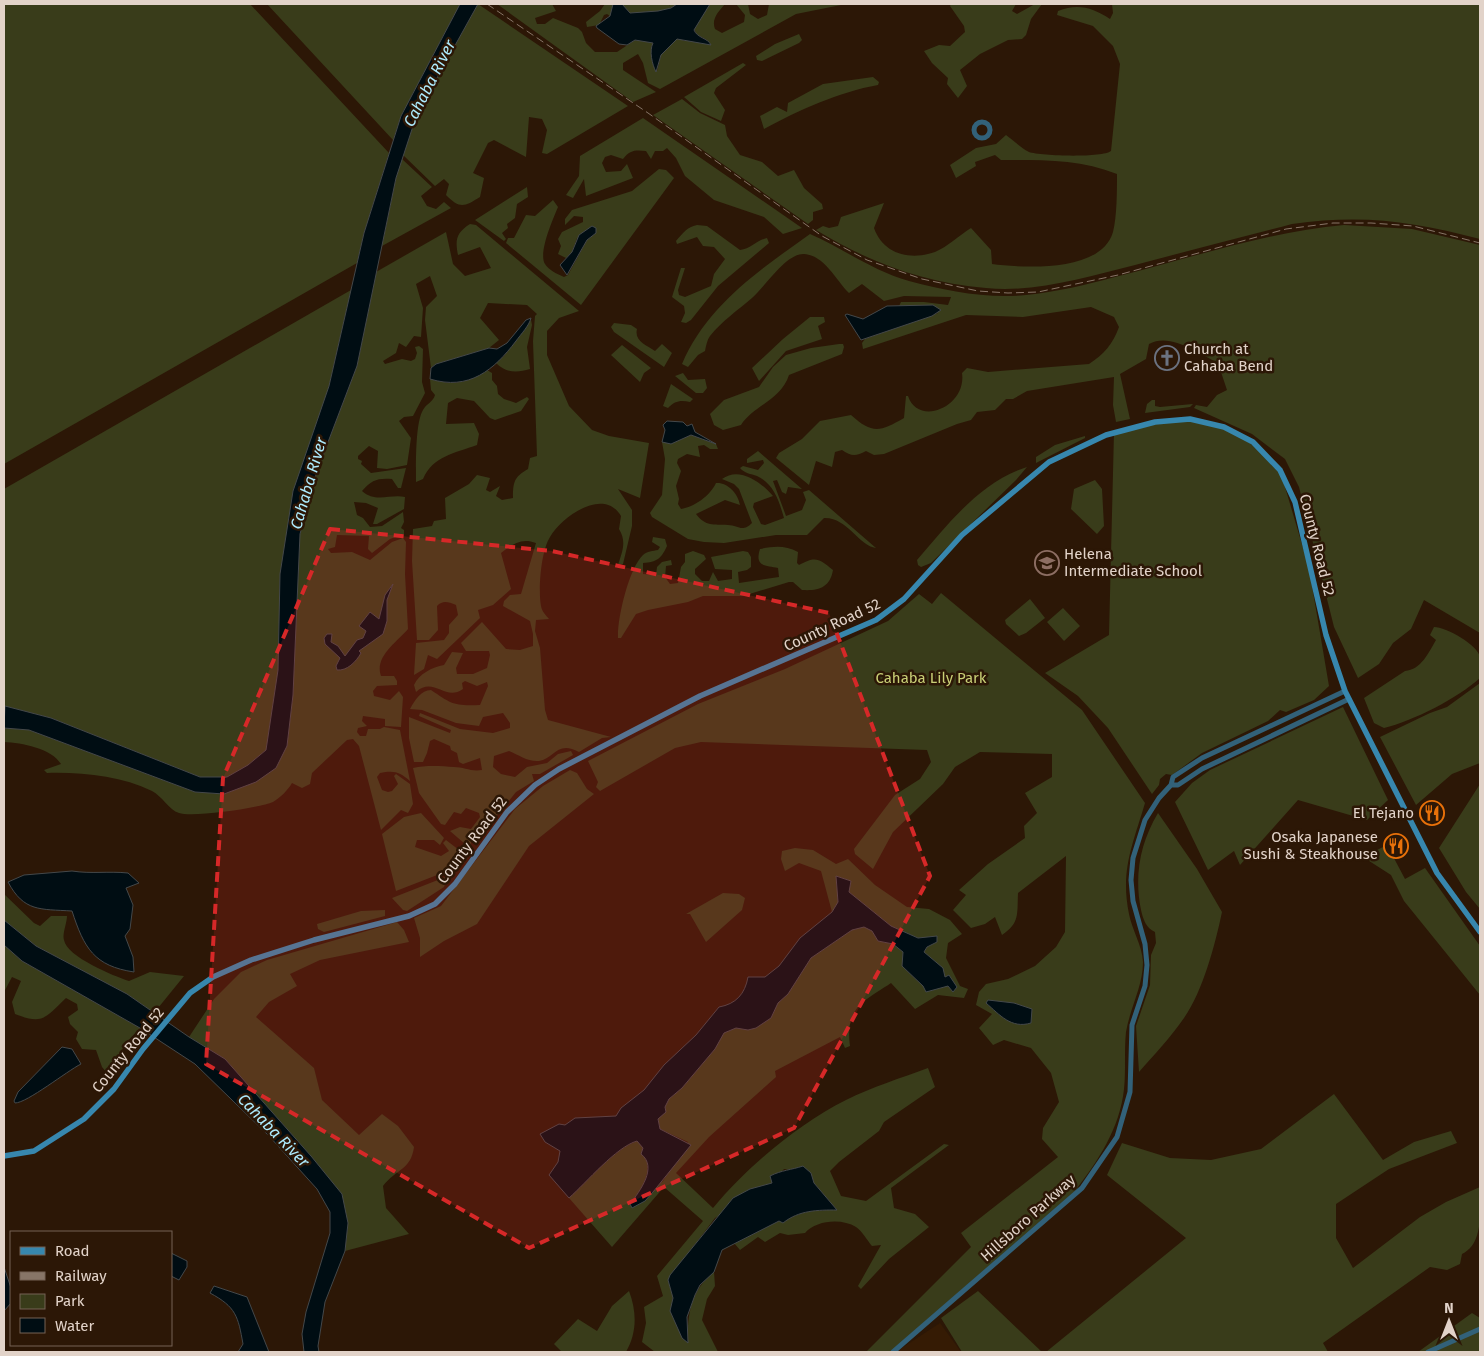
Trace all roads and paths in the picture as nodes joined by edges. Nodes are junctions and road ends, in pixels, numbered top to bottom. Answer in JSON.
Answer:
{"nodes":[{"id":1,"x":1345,"y":691,"type":"junction"},
{"id":2,"x":1348,"y":699,"type":"junction"},
{"id":3,"x":1280,"y":721,"type":"junction"},
{"id":4,"x":1285,"y":730,"type":"junction"},
{"id":5,"x":1171,"y":785,"type":"junction"},
{"id":6,"x":1480,"y":932,"type":"edge"},
{"id":7,"x":4,"y":1156,"type":"edge"},
{"id":8,"x":1480,"y":1328,"type":"edge"},
{"id":9,"x":893,"y":1352,"type":"edge"},
{"id":10,"x":1428,"y":1352,"type":"edge"}],
"edges":[{"from":1,"to":2,"type":"main road","name":"County Road 52"},
{"from":1,"to":3,"type":"street","name":"Hillsboro Parkway"},
{"from":1,"to":7,"type":"main road","name":"County Road 52"},
{"from":2,"to":4,"type":"street","name":"Hillsboro Parkway"},
{"from":2,"to":6,"type":"main road","name":"County Road 52"},
{"from":3,"to":4,"type":"street"},
{"from":3,"to":5,"type":"street","name":"Hillsboro Parkway"},
{"from":4,"to":5,"type":"street","name":"Hillsboro Parkway"},
{"from":5,"to":9,"type":"street","name":"Hillsboro Parkway"},
{"from":8,"to":10,"type":"street"}]}
